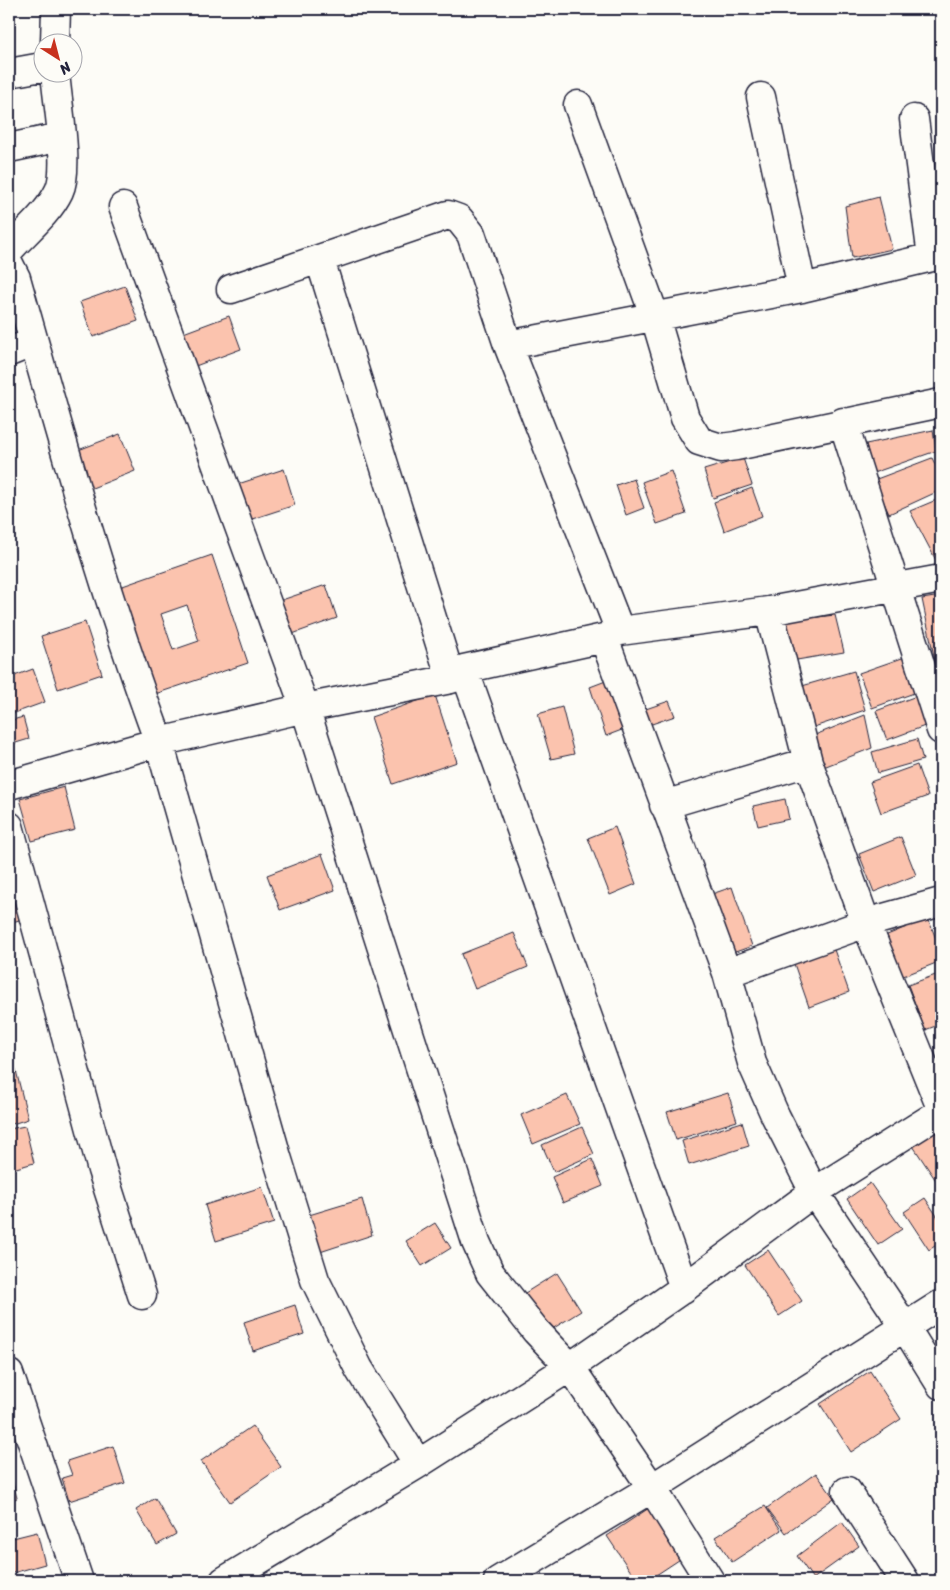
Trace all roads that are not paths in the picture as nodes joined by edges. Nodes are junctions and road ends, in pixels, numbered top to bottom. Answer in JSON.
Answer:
{"nodes":[{"id":1,"x":56,"y":9,"type":"edge"},
{"id":2,"x":55,"y":32,"type":"edge"},
{"id":3,"x":32,"y":69,"type":"edge"},
{"id":4,"x":9,"y":73,"type":"edge"},
{"id":5,"x":56,"y":82,"type":"edge"},
{"id":6,"x":761,"y":97,"type":"dead end"},
{"id":7,"x":578,"y":104,"type":"dead end"},
{"id":8,"x":914,"y":119,"type":"dead end"},
{"id":9,"x":61,"y":137,"type":"junction"},
{"id":10,"x":9,"y":148,"type":"edge"},
{"id":11,"x":123,"y":207,"type":"dead end"},
{"id":12,"x":9,"y":250,"type":"edge"},
{"id":13,"x":936,"y":256,"type":"edge"},
{"id":14,"x":320,"y":260,"type":"junction"},
{"id":15,"x":9,"y":264,"type":"edge"},
{"id":16,"x":802,"y":288,"type":"junction"},
{"id":17,"x":231,"y":289,"type":"dead end"},
{"id":18,"x":655,"y":317,"type":"junction"},
{"id":19,"x":34,"y":342,"type":"junction"},
{"id":20,"x":508,"y":344,"type":"junction"},
{"id":21,"x":9,"y":352,"type":"edge"},
{"id":22,"x":941,"y":403,"type":"edge"},
{"id":23,"x":843,"y":422,"type":"junction"},
{"id":24,"x":941,"y":579,"type":"edge"},
{"id":25,"x":894,"y":588,"type":"junction"},
{"id":26,"x":769,"y":611,"type":"junction"},
{"id":27,"x":612,"y":634,"type":"junction"},
{"id":28,"x":458,"y":674,"type":"junction"},
{"id":29,"x":305,"y":708,"type":"junction"},
{"id":30,"x":941,"y":730,"type":"edge"},
{"id":31,"x":160,"y":742,"type":"junction"},
{"id":32,"x":808,"y":762,"type":"junction"},
{"id":33,"x":9,"y":784,"type":"edge"},
{"id":34,"x":664,"y":806,"type":"junction"},
{"id":35,"x":9,"y":826,"type":"edge"},
{"id":36,"x":941,"y":902,"type":"edge"},
{"id":37,"x":866,"y":923,"type":"junction"},
{"id":38,"x":727,"y":972,"type":"junction"},
{"id":39,"x":941,"y":1108,"type":"edge"},
{"id":40,"x":941,"y":1112,"type":"edge"},
{"id":41,"x":814,"y":1192,"type":"junction"},
{"id":42,"x":684,"y":1288,"type":"junction"},
{"id":43,"x":142,"y":1295,"type":"dead end"},
{"id":44,"x":941,"y":1304,"type":"edge"},
{"id":45,"x":905,"y":1327,"type":"junction"},
{"id":46,"x":570,"y":1367,"type":"junction"},
{"id":47,"x":9,"y":1374,"type":"edge"},
{"id":48,"x":941,"y":1386,"type":"edge"},
{"id":49,"x":418,"y":1464,"type":"junction"},
{"id":50,"x":652,"y":1488,"type":"junction"},
{"id":51,"x":848,"y":1490,"type":"dead end"},
{"id":52,"x":79,"y":1581,"type":"edge"},
{"id":53,"x":224,"y":1581,"type":"edge"},
{"id":54,"x":498,"y":1581,"type":"edge"},
{"id":55,"x":710,"y":1581,"type":"edge"},
{"id":56,"x":905,"y":1581,"type":"edge"}],
"edges":[{"from":1,"to":2,"type":"street"},
{"from":3,"to":4,"type":"street"},
{"from":5,"to":9,"type":"street"},
{"from":6,"to":16,"type":"street"},
{"from":7,"to":18,"type":"street"},
{"from":8,"to":13,"type":"street"},
{"from":9,"to":10,"type":"street"},
{"from":9,"to":12,"type":"street"},
{"from":11,"to":29,"type":"street"},
{"from":13,"to":16,"type":"street"},
{"from":14,"to":17,"type":"street"},
{"from":14,"to":20,"type":"street"},
{"from":14,"to":28,"type":"street"},
{"from":15,"to":19,"type":"street"},
{"from":16,"to":18,"type":"street"},
{"from":18,"to":20,"type":"street"},
{"from":18,"to":23,"type":"street"},
{"from":19,"to":21,"type":"street"},
{"from":19,"to":31,"type":"street"},
{"from":20,"to":27,"type":"street"},
{"from":22,"to":23,"type":"street"},
{"from":23,"to":25,"type":"street"},
{"from":24,"to":25,"type":"street"},
{"from":25,"to":26,"type":"street"},
{"from":25,"to":30,"type":"street"},
{"from":26,"to":27,"type":"street"},
{"from":26,"to":32,"type":"street"},
{"from":27,"to":28,"type":"street"},
{"from":27,"to":34,"type":"street"},
{"from":28,"to":29,"type":"street"},
{"from":28,"to":42,"type":"street"},
{"from":29,"to":31,"type":"street"},
{"from":29,"to":46,"type":"street"},
{"from":31,"to":33,"type":"street"},
{"from":31,"to":49,"type":"street"},
{"from":32,"to":34,"type":"street"},
{"from":32,"to":37,"type":"street"},
{"from":34,"to":38,"type":"street"},
{"from":35,"to":43,"type":"street"},
{"from":36,"to":37,"type":"street"},
{"from":37,"to":38,"type":"street"},
{"from":37,"to":39,"type":"street"},
{"from":38,"to":41,"type":"street"},
{"from":40,"to":41,"type":"street"},
{"from":41,"to":42,"type":"street"},
{"from":41,"to":45,"type":"street"},
{"from":42,"to":46,"type":"street"},
{"from":44,"to":45,"type":"street"},
{"from":45,"to":48,"type":"street"},
{"from":45,"to":50,"type":"street"},
{"from":46,"to":49,"type":"street"},
{"from":46,"to":50,"type":"street"},
{"from":47,"to":52,"type":"street"},
{"from":49,"to":53,"type":"street"},
{"from":50,"to":54,"type":"street"},
{"from":50,"to":55,"type":"street"},
{"from":51,"to":56,"type":"street"}]}
